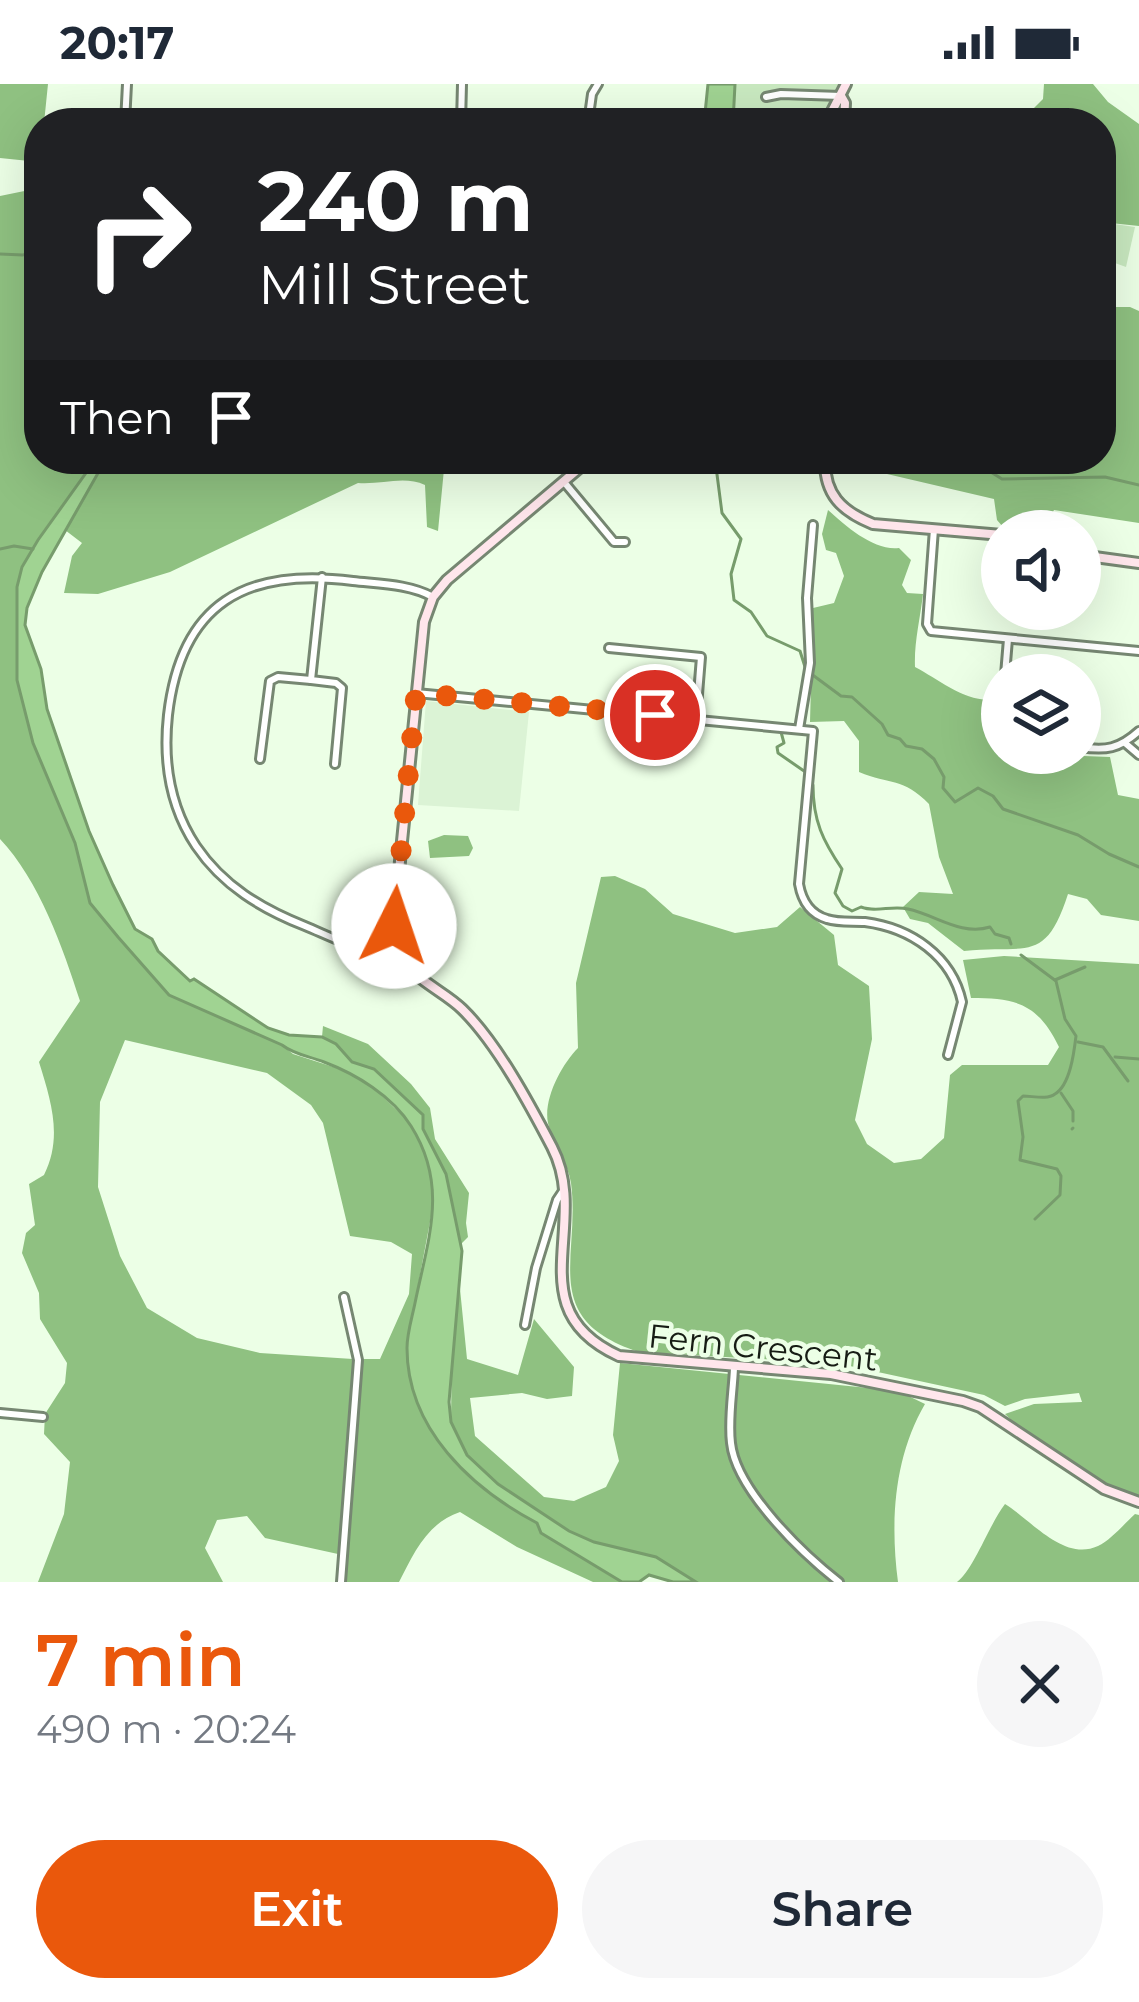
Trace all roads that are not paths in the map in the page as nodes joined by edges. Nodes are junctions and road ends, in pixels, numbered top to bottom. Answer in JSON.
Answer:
{"nodes":[{"id":1,"x":846,"y":84,"type":"edge"},
{"id":2,"x":841,"y":96,"type":"junction"},
{"id":3,"x":766,"y":98,"type":"dead end"},
{"id":4,"x":834,"y":108,"type":"edge"},
{"id":5,"x":845,"y":108,"type":"edge"},
{"id":6,"x":573,"y":474,"type":"edge"},
{"id":7,"x":825,"y":474,"type":"edge"},
{"id":8,"x":564,"y":482,"type":"junction"},
{"id":9,"x":813,"y":525,"type":"dead end"},
{"id":10,"x":934,"y":529,"type":"junction"},
{"id":11,"x":981,"y":533,"type":"edge"},
{"id":12,"x":625,"y":542,"type":"dead end"},
{"id":13,"x":1101,"y":558,"type":"edge"},
{"id":14,"x":1139,"y":563,"type":"edge"},
{"id":15,"x":322,"y":577,"type":"junction"},
{"id":16,"x":433,"y":597,"type":"junction"},
{"id":17,"x":1008,"y":639,"type":"junction"},
{"id":18,"x":609,"y":648,"type":"dead end"},
{"id":19,"x":1139,"y":651,"type":"edge"},
{"id":20,"x":1007,"y":654,"type":"edge"},
{"id":21,"x":311,"y":680,"type":"junction"},
{"id":22,"x":416,"y":693,"type":"junction"},
{"id":23,"x":696,"y":718,"type":"junction"},
{"id":24,"x":799,"y":729,"type":"junction"},
{"id":25,"x":1139,"y":731,"type":"edge"},
{"id":26,"x":1125,"y":743,"type":"junction"},
{"id":27,"x":1101,"y":750,"type":"edge"},
{"id":28,"x":1139,"y":755,"type":"edge"},
{"id":29,"x":260,"y":759,"type":"dead end"},
{"id":30,"x":335,"y":764,"type":"dead end"},
{"id":31,"x":400,"y":954,"type":"junction"},
{"id":32,"x":947,"y":1055,"type":"dead end"},
{"id":33,"x":566,"y":1187,"type":"junction"},
{"id":34,"x":344,"y":1297,"type":"dead end"},
{"id":35,"x":525,"y":1325,"type":"dead end"},
{"id":36,"x":734,"y":1368,"type":"junction"},
{"id":37,"x":0,"y":1413,"type":"edge"},
{"id":38,"x":43,"y":1418,"type":"dead end"},
{"id":39,"x":1139,"y":1502,"type":"edge"},
{"id":40,"x":341,"y":1582,"type":"edge"},
{"id":41,"x":839,"y":1582,"type":"edge"}],
"edges":[{"from":1,"to":2,"type":"street"},
{"from":2,"to":3,"type":"street"},
{"from":2,"to":4,"type":"street"},
{"from":2,"to":5,"type":"street"},
{"from":6,"to":8,"type":"street"},
{"from":7,"to":10,"type":"street"},
{"from":8,"to":12,"type":"street"},
{"from":8,"to":16,"type":"street"},
{"from":9,"to":24,"type":"street"},
{"from":10,"to":11,"type":"street"},
{"from":10,"to":17,"type":"street"},
{"from":13,"to":14,"type":"street"},
{"from":15,"to":16,"type":"street"},
{"from":15,"to":21,"type":"street"},
{"from":15,"to":31,"type":"street"},
{"from":16,"to":22,"type":"street"},
{"from":17,"to":19,"type":"street"},
{"from":17,"to":20,"type":"street"},
{"from":18,"to":23,"type":"street"},
{"from":21,"to":29,"type":"street"},
{"from":21,"to":30,"type":"street"},
{"from":22,"to":23,"type":"street"},
{"from":22,"to":31,"type":"street"},
{"from":23,"to":24,"type":"street"},
{"from":24,"to":32,"type":"street"},
{"from":25,"to":26,"type":"street"},
{"from":26,"to":27,"type":"street"},
{"from":26,"to":28,"type":"street"},
{"from":31,"to":33,"type":"street","name":"Fern Crescent"},
{"from":33,"to":35,"type":"street"},
{"from":33,"to":36,"type":"street","name":"Fern Crescent"},
{"from":34,"to":40,"type":"street"},
{"from":36,"to":39,"type":"street","name":"Fern Crescent"},
{"from":36,"to":41,"type":"street"},
{"from":37,"to":38,"type":"street"}]}
